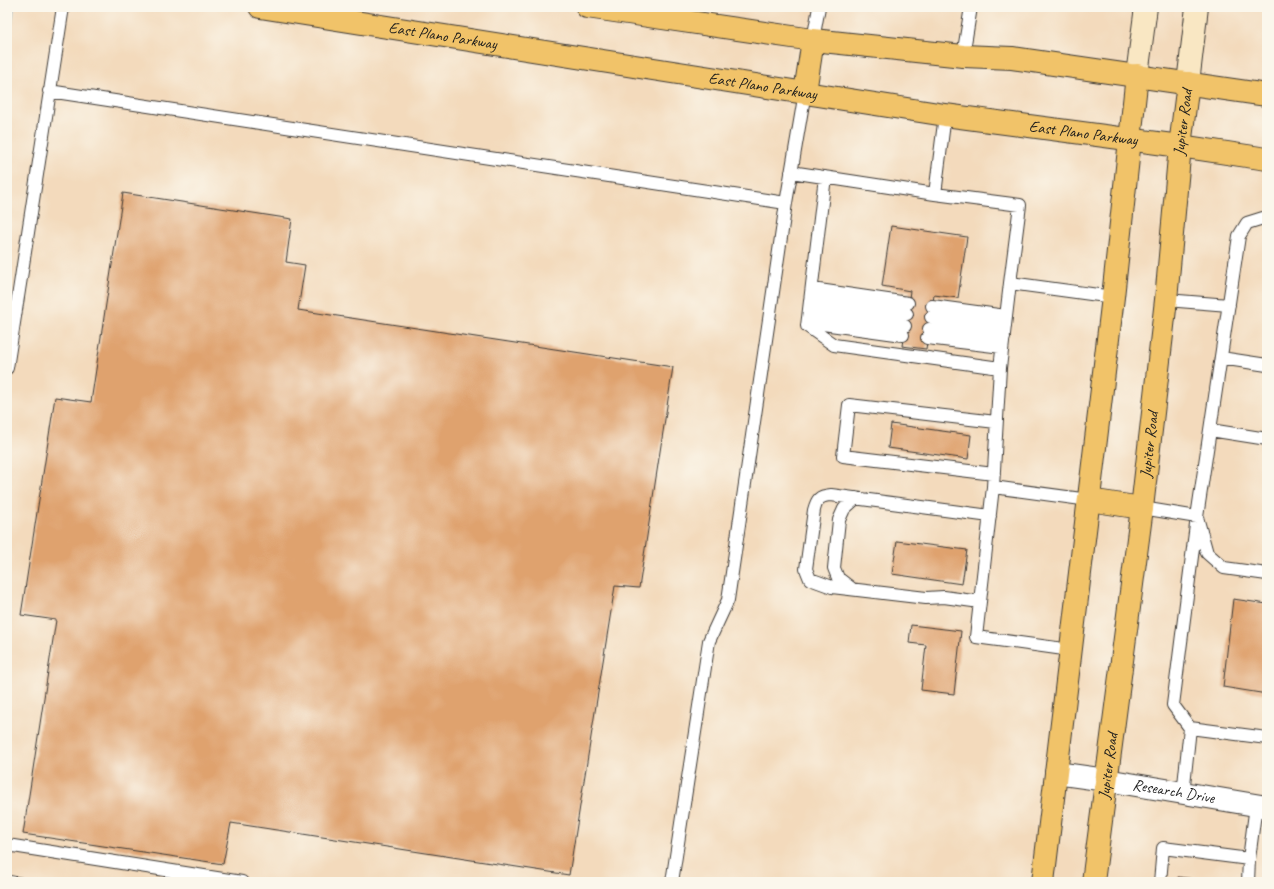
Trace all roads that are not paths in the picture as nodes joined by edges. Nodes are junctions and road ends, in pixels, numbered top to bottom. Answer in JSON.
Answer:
{"nodes":[{"id":1,"x":63,"y":7,"type":"edge"},
{"id":2,"x":260,"y":7,"type":"edge"},
{"id":3,"x":587,"y":7,"type":"edge"},
{"id":4,"x":819,"y":7,"type":"edge"},
{"id":5,"x":971,"y":7,"type":"edge"},
{"id":6,"x":1146,"y":7,"type":"edge"},
{"id":7,"x":1197,"y":7,"type":"edge"},
{"id":8,"x":812,"y":40,"type":"junction"},
{"id":9,"x":963,"y":56,"type":"junction"},
{"id":10,"x":1137,"y":76,"type":"junction"},
{"id":11,"x":1188,"y":83,"type":"junction"},
{"id":12,"x":49,"y":91,"type":"junction"},
{"id":13,"x":805,"y":92,"type":"junction"},
{"id":14,"x":1267,"y":95,"type":"edge"},
{"id":15,"x":945,"y":115,"type":"junction"},
{"id":16,"x":1130,"y":140,"type":"junction"},
{"id":17,"x":1180,"y":146,"type":"junction"},
{"id":18,"x":1267,"y":159,"type":"edge"},
{"id":19,"x":790,"y":172,"type":"junction"},
{"id":20,"x":825,"y":177,"type":"junction"},
{"id":21,"x":935,"y":194,"type":"junction"},
{"id":22,"x":786,"y":203,"type":"junction"},
{"id":23,"x":1267,"y":219,"type":"edge"},
{"id":24,"x":1010,"y":283,"type":"junction"},
{"id":25,"x":1113,"y":297,"type":"junction"},
{"id":26,"x":1166,"y":300,"type":"junction"},
{"id":27,"x":1229,"y":305,"type":"junction"},
{"id":28,"x":810,"y":306,"type":"junction"},
{"id":29,"x":1004,"y":332,"type":"junction"},
{"id":30,"x":1221,"y":358,"type":"junction"},
{"id":31,"x":1267,"y":365,"type":"edge"},
{"id":32,"x":7,"y":368,"type":"edge"},
{"id":33,"x":1000,"y":368,"type":"junction"},
{"id":34,"x":996,"y":422,"type":"junction"},
{"id":35,"x":1210,"y":430,"type":"junction"},
{"id":36,"x":1267,"y":438,"type":"edge"},
{"id":37,"x":994,"y":474,"type":"junction"},
{"id":38,"x":993,"y":487,"type":"junction"},
{"id":39,"x":856,"y":498,"type":"junction"},
{"id":40,"x":1089,"y":500,"type":"junction"},
{"id":41,"x":1142,"y":508,"type":"junction"},
{"id":42,"x":990,"y":516,"type":"junction"},
{"id":43,"x":1197,"y":517,"type":"junction"},
{"id":44,"x":1267,"y":574,"type":"edge"},
{"id":45,"x":853,"y":590,"type":"junction"},
{"id":46,"x":980,"y":602,"type":"junction"},
{"id":47,"x":1071,"y":650,"type":"junction"},
{"id":48,"x":1190,"y":728,"type":"junction"},
{"id":49,"x":1267,"y":738,"type":"edge"},
{"id":50,"x":1056,"y":773,"type":"junction"},
{"id":51,"x":1106,"y":780,"type":"junction"},
{"id":52,"x":1183,"y":794,"type":"junction"},
{"id":53,"x":1261,"y":806,"type":"edge"},
{"id":54,"x":7,"y":845,"type":"edge"},
{"id":55,"x":1249,"y":859,"type":"junction"},
{"id":56,"x":242,"y":882,"type":"edge"},
{"id":57,"x":672,"y":882,"type":"edge"},
{"id":58,"x":1043,"y":882,"type":"edge"},
{"id":59,"x":1093,"y":882,"type":"edge"},
{"id":60,"x":1160,"y":882,"type":"edge"},
{"id":61,"x":1248,"y":882,"type":"edge"}],
"edges":[{"from":1,"to":12,"type":"lane"},
{"from":2,"to":13,"type":"main road","name":"East Plano Parkway"},
{"from":3,"to":8,"type":"main road"},
{"from":4,"to":8,"type":"lane"},
{"from":5,"to":9,"type":"lane"},
{"from":6,"to":10,"type":"main road"},
{"from":7,"to":11,"type":"main road","name":"Jupiter Road"},
{"from":8,"to":9,"type":"main road"},
{"from":8,"to":13,"type":"main road"},
{"from":9,"to":10,"type":"main road"},
{"from":10,"to":11,"type":"main road"},
{"from":10,"to":16,"type":"main road"},
{"from":11,"to":14,"type":"main road"},
{"from":11,"to":17,"type":"main road","name":"Jupiter Road"},
{"from":12,"to":22,"type":"lane"},
{"from":12,"to":32,"type":"lane"},
{"from":13,"to":15,"type":"main road","name":"East Plano Parkway"},
{"from":13,"to":19,"type":"lane"},
{"from":15,"to":16,"type":"main road","name":"East Plano Parkway"},
{"from":15,"to":21,"type":"lane"},
{"from":16,"to":17,"type":"main road","name":"East Plano Parkway"},
{"from":16,"to":25,"type":"main road"},
{"from":17,"to":18,"type":"main road","name":"East Plano Parkway"},
{"from":17,"to":26,"type":"main road","name":"Jupiter Road"},
{"from":19,"to":20,"type":"lane"},
{"from":19,"to":22,"type":"lane"},
{"from":20,"to":21,"type":"lane"},
{"from":20,"to":28,"type":"lane"},
{"from":21,"to":24,"type":"lane"},
{"from":22,"to":57,"type":"lane"},
{"from":23,"to":27,"type":"lane"},
{"from":24,"to":25,"type":"lane"},
{"from":24,"to":29,"type":"lane"},
{"from":25,"to":40,"type":"main road"},
{"from":26,"to":27,"type":"lane"},
{"from":26,"to":41,"type":"main road","name":"Jupiter Road"},
{"from":27,"to":30,"type":"lane"},
{"from":28,"to":28,"type":"lane"},
{"from":28,"to":33,"type":"lane"},
{"from":29,"to":29,"type":"lane"},
{"from":29,"to":33,"type":"lane"},
{"from":30,"to":31,"type":"lane"},
{"from":30,"to":35,"type":"lane"},
{"from":33,"to":34,"type":"lane"},
{"from":34,"to":37,"type":"lane"},
{"from":34,"to":37,"type":"lane"},
{"from":35,"to":36,"type":"lane"},
{"from":35,"to":43,"type":"lane"},
{"from":37,"to":38,"type":"lane"},
{"from":38,"to":40,"type":"lane"},
{"from":38,"to":42,"type":"lane"},
{"from":39,"to":42,"type":"lane"},
{"from":39,"to":45,"type":"lane"},
{"from":39,"to":45,"type":"lane"},
{"from":40,"to":41,"type":"main road"},
{"from":40,"to":47,"type":"main road"},
{"from":41,"to":43,"type":"lane"},
{"from":41,"to":51,"type":"main road","name":"Jupiter Road"},
{"from":42,"to":46,"type":"lane"},
{"from":43,"to":44,"type":"lane"},
{"from":43,"to":48,"type":"lane"},
{"from":45,"to":46,"type":"lane"},
{"from":46,"to":47,"type":"lane"},
{"from":47,"to":50,"type":"main road"},
{"from":48,"to":49,"type":"lane"},
{"from":48,"to":52,"type":"lane"},
{"from":50,"to":51,"type":"street","name":"Research Drive"},
{"from":50,"to":58,"type":"main road"},
{"from":51,"to":52,"type":"street","name":"Research Drive"},
{"from":51,"to":59,"type":"main road","name":"Jupiter Road"},
{"from":52,"to":53,"type":"street","name":"Research Drive"},
{"from":53,"to":55,"type":"lane"},
{"from":54,"to":56,"type":"lane"},
{"from":55,"to":60,"type":"lane"},
{"from":55,"to":61,"type":"lane"}]}
